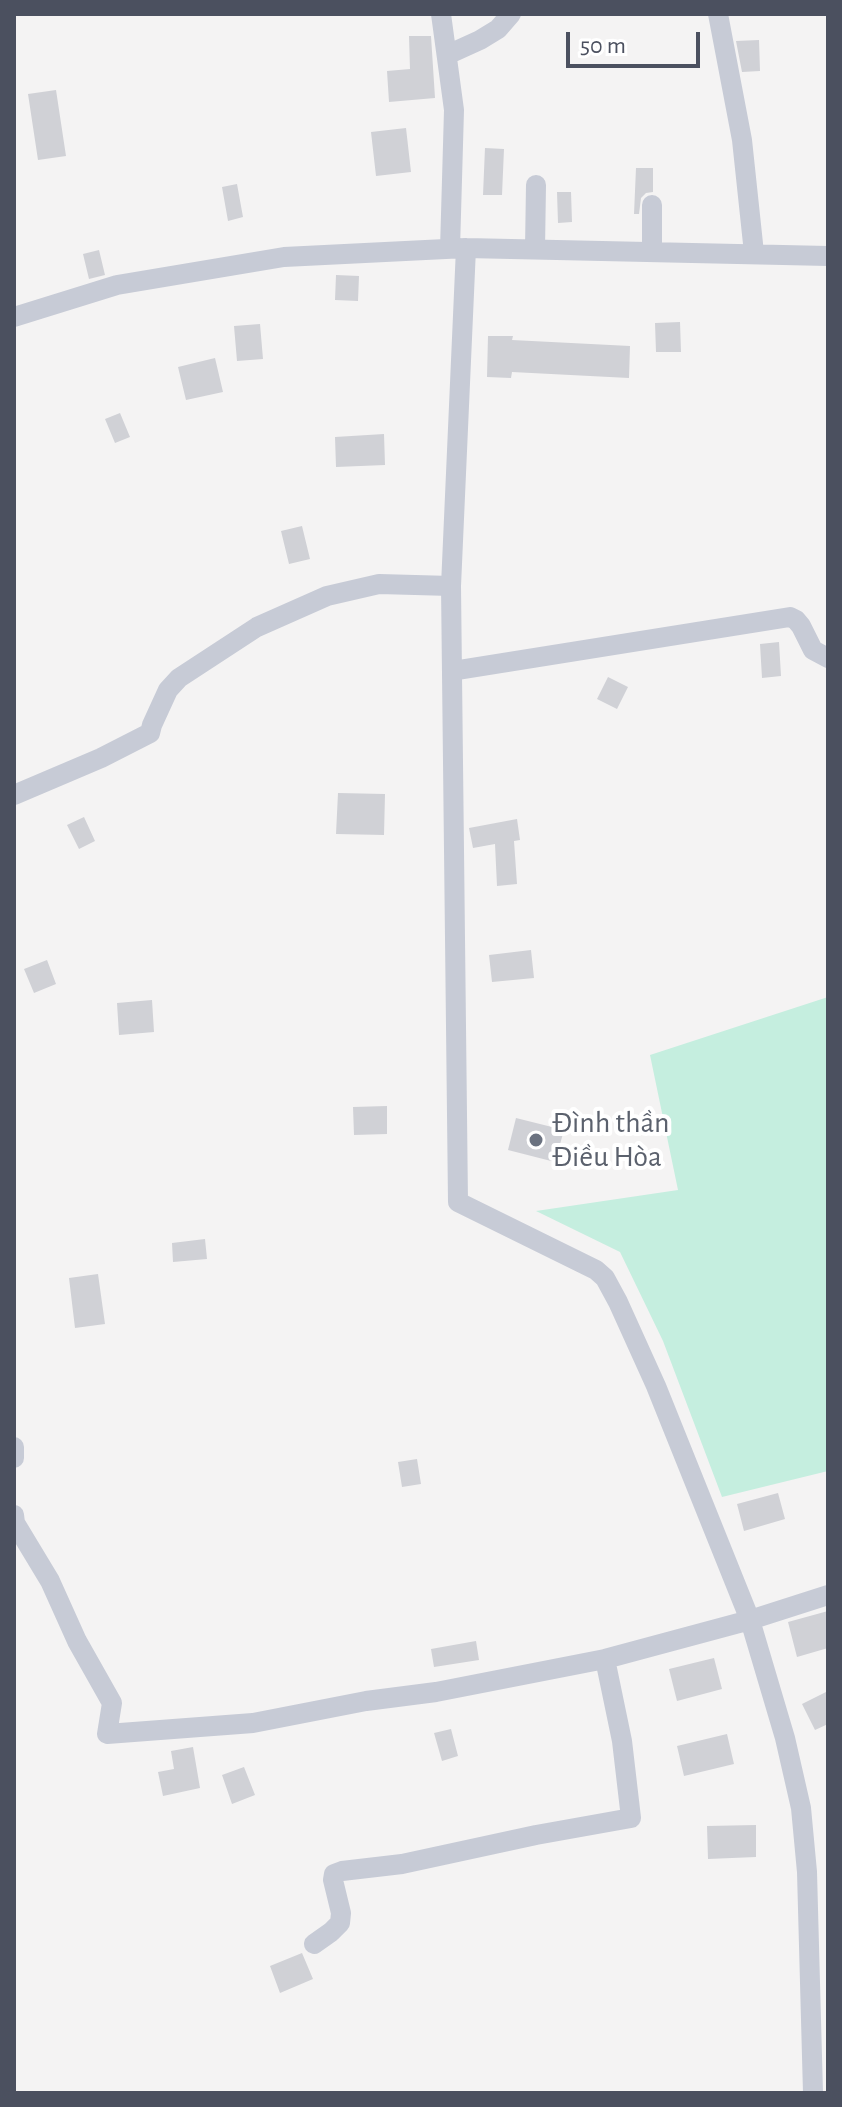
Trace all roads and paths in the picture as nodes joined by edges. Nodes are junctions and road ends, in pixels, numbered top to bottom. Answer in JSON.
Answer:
{"nodes":[{"id":1,"x":441,"y":14,"type":"edge"},
{"id":2,"x":511,"y":14,"type":"edge"},
{"id":3,"x":718,"y":14,"type":"edge"},
{"id":4,"x":447,"y":55,"type":"junction"},
{"id":5,"x":536,"y":185,"type":"dead end"},
{"id":6,"x":652,"y":205,"type":"dead end"},
{"id":7,"x":458,"y":248,"type":"junction"},
{"id":8,"x":535,"y":249,"type":"junction"},
{"id":9,"x":652,"y":251,"type":"junction"},
{"id":10,"x":754,"y":253,"type":"junction"},
{"id":11,"x":828,"y":256,"type":"edge"},
{"id":12,"x":14,"y":317,"type":"edge"},
{"id":13,"x":451,"y":586,"type":"junction"},
{"id":14,"x":828,"y":658,"type":"edge"},
{"id":15,"x":452,"y":671,"type":"junction"},
{"id":16,"x":14,"y":795,"type":"edge"},
{"id":17,"x":14,"y":1447,"type":"edge"},
{"id":18,"x":14,"y":1458,"type":"edge"},
{"id":19,"x":14,"y":1515,"type":"edge"},
{"id":20,"x":828,"y":1595,"type":"edge"},
{"id":21,"x":750,"y":1620,"type":"junction"},
{"id":22,"x":605,"y":1659,"type":"junction"},
{"id":23,"x":314,"y":1944,"type":"dead end"},
{"id":24,"x":813,"y":2093,"type":"edge"}],
"edges":[{"from":1,"to":4,"type":"street"},
{"from":2,"to":4,"type":"street"},
{"from":3,"to":10,"type":"street"},
{"from":4,"to":7,"type":"street"},
{"from":5,"to":8,"type":"street"},
{"from":6,"to":9,"type":"street"},
{"from":7,"to":8,"type":"street"},
{"from":7,"to":12,"type":"street"},
{"from":7,"to":13,"type":"street"},
{"from":8,"to":9,"type":"street"},
{"from":9,"to":10,"type":"street"},
{"from":10,"to":11,"type":"street"},
{"from":13,"to":15,"type":"street"},
{"from":13,"to":16,"type":"street"},
{"from":14,"to":15,"type":"street"},
{"from":15,"to":21,"type":"street"},
{"from":17,"to":18,"type":"street"},
{"from":19,"to":22,"type":"street"},
{"from":20,"to":21,"type":"street"},
{"from":21,"to":22,"type":"street"},
{"from":21,"to":24,"type":"street"},
{"from":22,"to":23,"type":"street"}]}
